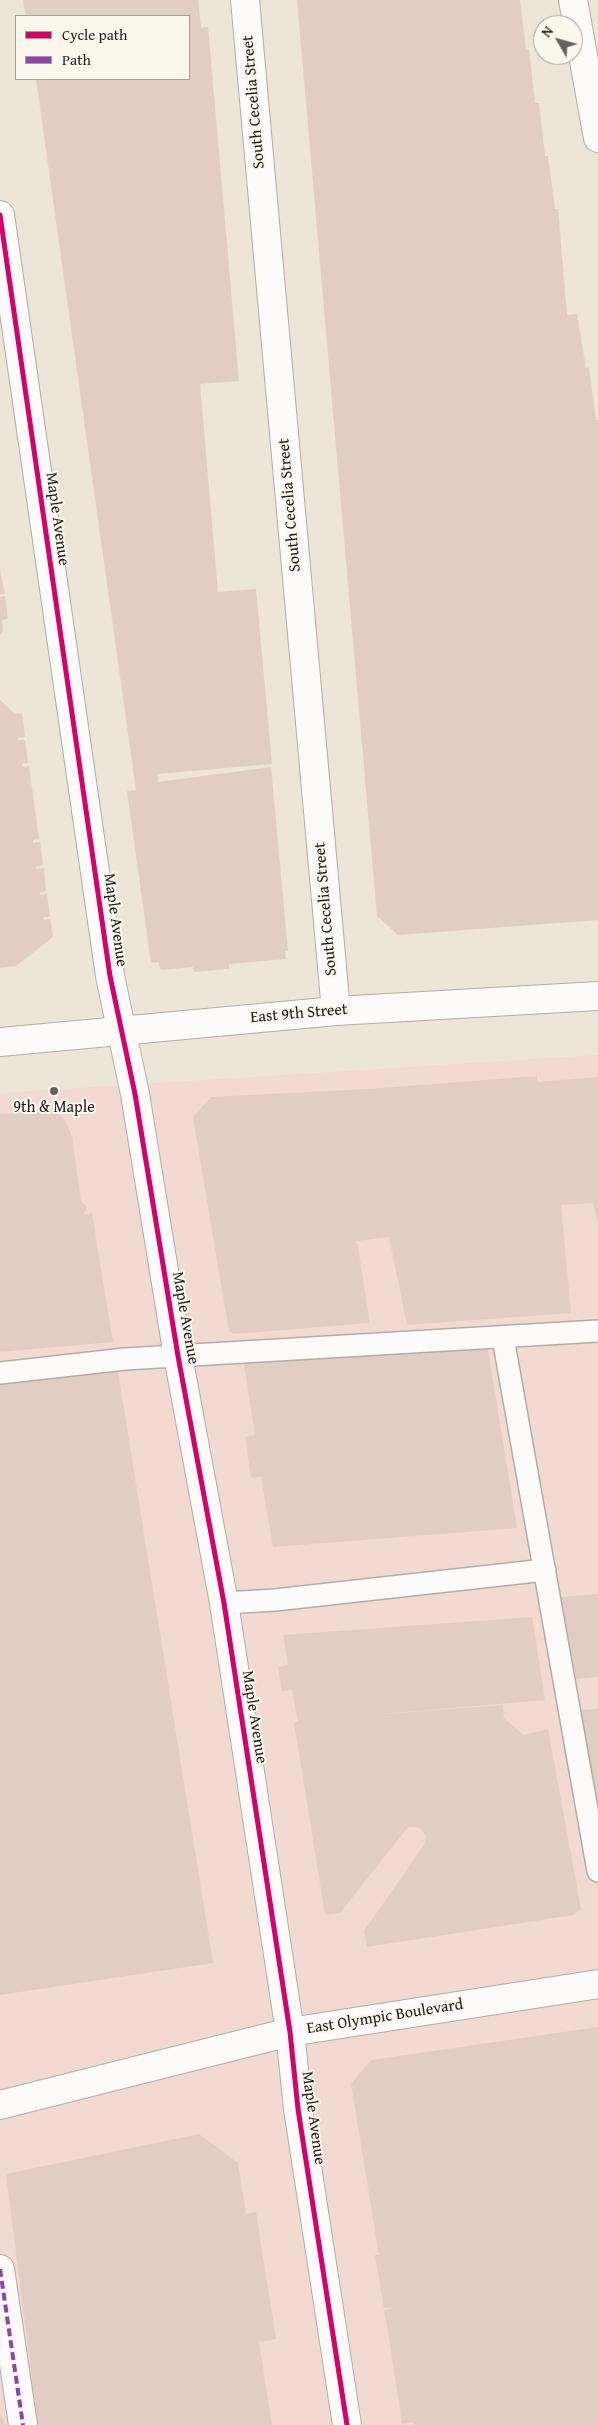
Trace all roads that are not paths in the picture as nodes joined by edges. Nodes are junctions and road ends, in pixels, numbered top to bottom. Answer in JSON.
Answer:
{"nodes":[{"id":1,"x":245,"y":0,"type":"edge"},
{"id":2,"x":573,"y":0,"type":"edge"},
{"id":3,"x":598,"y":138,"type":"edge"},
{"id":4,"x":0,"y":215,"type":"edge"},
{"id":5,"x":598,"y":996,"type":"edge"},
{"id":6,"x":336,"y":1011,"type":"junction"},
{"id":7,"x":122,"y":1030,"type":"junction"},
{"id":8,"x":0,"y":1042,"type":"edge"},
{"id":9,"x":598,"y":1331,"type":"edge"},
{"id":10,"x":504,"y":1338,"type":"junction"},
{"id":11,"x":178,"y":1356,"type":"junction"},
{"id":12,"x":0,"y":1373,"type":"edge"},
{"id":13,"x":545,"y":1570,"type":"junction"},
{"id":14,"x":224,"y":1603,"type":"junction"},
{"id":15,"x":598,"y":1871,"type":"edge"},
{"id":16,"x":598,"y":1984,"type":"edge"},
{"id":17,"x":290,"y":2032,"type":"junction"},
{"id":18,"x":0,"y":2105,"type":"edge"},
{"id":19,"x":0,"y":2269,"type":"edge"},
{"id":20,"x":23,"y":2425,"type":"edge"},
{"id":21,"x":347,"y":2425,"type":"edge"}],
"edges":[{"from":1,"to":6,"type":"street","name":"South Cecelia Street"},
{"from":2,"to":3,"type":"street"},
{"from":4,"to":7,"type":"street","name":"Maple Avenue"},
{"from":5,"to":6,"type":"street","name":"East 9th Street"},
{"from":6,"to":7,"type":"street","name":"East 9th Street"},
{"from":7,"to":8,"type":"street","name":"East 9th Street"},
{"from":7,"to":11,"type":"street","name":"Maple Avenue"},
{"from":9,"to":10,"type":"lane"},
{"from":10,"to":11,"type":"lane"},
{"from":10,"to":13,"type":"lane"},
{"from":11,"to":12,"type":"lane"},
{"from":11,"to":14,"type":"street","name":"Maple Avenue"},
{"from":13,"to":14,"type":"lane"},
{"from":13,"to":15,"type":"lane"},
{"from":14,"to":17,"type":"street","name":"Maple Avenue"},
{"from":16,"to":17,"type":"street","name":"East Olympic Boulevard"},
{"from":17,"to":18,"type":"street","name":"East Olympic Boulevard"},
{"from":17,"to":21,"type":"street","name":"Maple Avenue"},
{"from":19,"to":20,"type":"street"}]}
